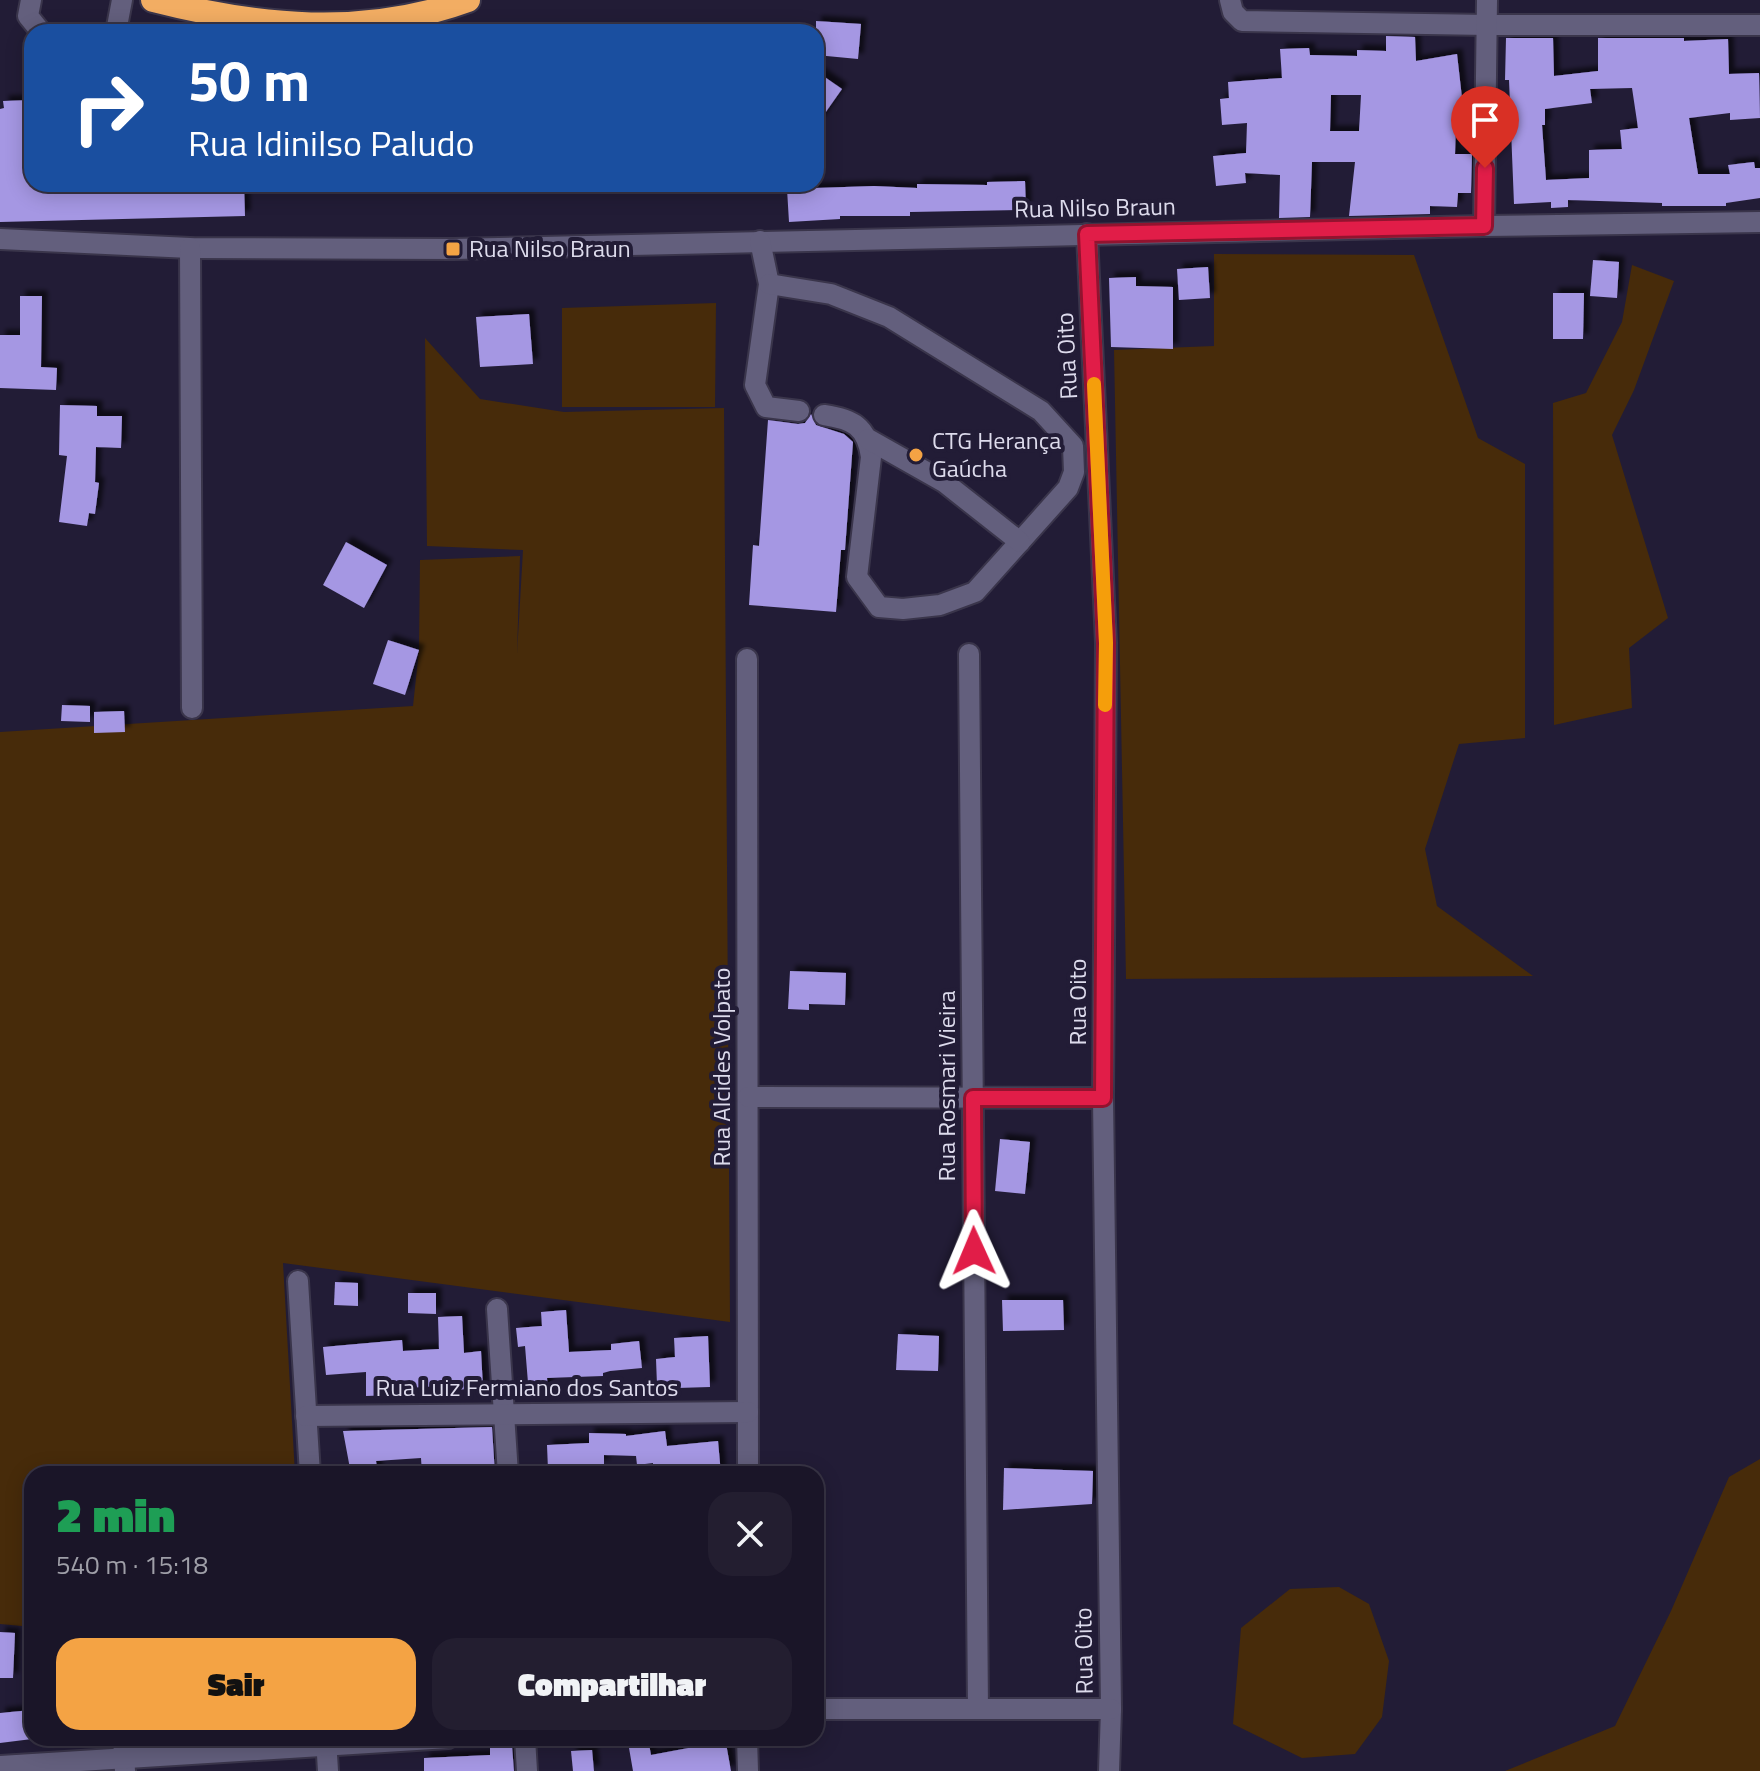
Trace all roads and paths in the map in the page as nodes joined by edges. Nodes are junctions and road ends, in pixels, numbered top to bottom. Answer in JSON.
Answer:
{"nodes":[{"id":1,"x":31,"y":0,"type":"edge"},
{"id":2,"x":122,"y":0,"type":"edge"},
{"id":3,"x":153,"y":0,"type":"edge"},
{"id":4,"x":468,"y":0,"type":"edge"},
{"id":5,"x":1487,"y":0,"type":"edge"},
{"id":6,"x":1231,"y":6,"type":"edge"},
{"id":7,"x":34,"y":24,"type":"edge"},
{"id":8,"x":118,"y":24,"type":"edge"},
{"id":9,"x":209,"y":24,"type":"edge"},
{"id":10,"x":352,"y":24,"type":"edge"},
{"id":11,"x":1488,"y":25,"type":"junction"},
{"id":12,"x":1760,"y":25,"type":"edge"},
{"id":13,"x":1760,"y":222,"type":"edge"},
{"id":14,"x":1484,"y":226,"type":"junction"},
{"id":15,"x":1087,"y":234,"type":"junction"},
{"id":16,"x":0,"y":239,"type":"edge"},
{"id":17,"x":760,"y":241,"type":"junction"},
{"id":18,"x":190,"y":248,"type":"junction"},
{"id":19,"x":769,"y":284,"type":"junction"},
{"id":20,"x":799,"y":411,"type":"dead end"},
{"id":21,"x":824,"y":415,"type":"dead end"},
{"id":22,"x":868,"y":439,"type":"junction"},
{"id":23,"x":1020,"y":542,"type":"junction"},
{"id":24,"x":969,"y":654,"type":"dead end"},
{"id":25,"x":747,"y":659,"type":"dead end"},
{"id":26,"x":192,"y":708,"type":"dead end"},
{"id":27,"x":748,"y":1097,"type":"junction"},
{"id":28,"x":973,"y":1098,"type":"junction"},
{"id":29,"x":1103,"y":1098,"type":"junction"},
{"id":30,"x":298,"y":1281,"type":"dead end"},
{"id":31,"x":497,"y":1309,"type":"dead end"},
{"id":32,"x":748,"y":1412,"type":"junction"},
{"id":33,"x":504,"y":1413,"type":"junction"},
{"id":34,"x":306,"y":1416,"type":"junction"},
{"id":35,"x":309,"y":1466,"type":"edge"},
{"id":36,"x":507,"y":1466,"type":"edge"},
{"id":37,"x":748,"y":1466,"type":"edge"},
{"id":38,"x":824,"y":1709,"type":"edge"},
{"id":39,"x":978,"y":1709,"type":"junction"},
{"id":40,"x":1111,"y":1709,"type":"junction"},
{"id":41,"x":268,"y":1746,"type":"edge"},
{"id":42,"x":326,"y":1746,"type":"edge"},
{"id":43,"x":525,"y":1746,"type":"edge"},
{"id":44,"x":747,"y":1746,"type":"edge"},
{"id":45,"x":124,"y":1756,"type":"edge"},
{"id":46,"x":0,"y":1766,"type":"edge"},
{"id":47,"x":328,"y":1771,"type":"edge"},
{"id":48,"x":527,"y":1771,"type":"edge"},
{"id":49,"x":748,"y":1771,"type":"edge"},
{"id":50,"x":1109,"y":1771,"type":"edge"}],
"edges":[{"from":1,"to":7,"type":"street"},
{"from":2,"to":8,"type":"street"},
{"from":3,"to":9,"type":"highway"},
{"from":4,"to":10,"type":"highway"},
{"from":5,"to":11,"type":"street"},
{"from":6,"to":11,"type":"street"},
{"from":11,"to":12,"type":"street"},
{"from":11,"to":14,"type":"street"},
{"from":13,"to":14,"type":"street","name":"Rua Nilso Braun"},
{"from":14,"to":15,"type":"street","name":"Rua Nilso Braun"},
{"from":15,"to":17,"type":"street","name":"Rua Nilso Braun"},
{"from":15,"to":29,"type":"street","name":"Rua Oito"},
{"from":16,"to":18,"type":"street","name":"Rua Nilso Braun"},
{"from":17,"to":18,"type":"street","name":"Rua Nilso Braun"},
{"from":17,"to":19,"type":"street"},
{"from":18,"to":26,"type":"street"},
{"from":19,"to":20,"type":"street"},
{"from":19,"to":23,"type":"street"},
{"from":21,"to":22,"type":"street"},
{"from":22,"to":23,"type":"street"},
{"from":22,"to":23,"type":"street"},
{"from":24,"to":28,"type":"street","name":"Rua Rosmari Vieira"},
{"from":25,"to":27,"type":"street","name":"Rua Alcides Volpato"},
{"from":27,"to":28,"type":"street"},
{"from":27,"to":32,"type":"street","name":"Rua Alcides Volpato"},
{"from":28,"to":29,"type":"street"},
{"from":28,"to":39,"type":"street","name":"Rua Rosmari Vieira"},
{"from":29,"to":40,"type":"street","name":"Rua Oito"},
{"from":30,"to":34,"type":"street"},
{"from":31,"to":33,"type":"street"},
{"from":32,"to":33,"type":"street","name":"Rua Luiz Fermiano dos Santos"},
{"from":32,"to":37,"type":"street","name":"Rua Alcides Volpato"},
{"from":33,"to":34,"type":"street","name":"Rua Luiz Fermiano dos Santos"},
{"from":33,"to":36,"type":"street"},
{"from":34,"to":35,"type":"street"},
{"from":38,"to":39,"type":"street"},
{"from":39,"to":40,"type":"street"},
{"from":40,"to":50,"type":"street","name":"Rua Oito"},
{"from":41,"to":45,"type":"street"},
{"from":42,"to":47,"type":"street"},
{"from":43,"to":48,"type":"street"},
{"from":44,"to":49,"type":"street"},
{"from":45,"to":46,"type":"street"}]}
